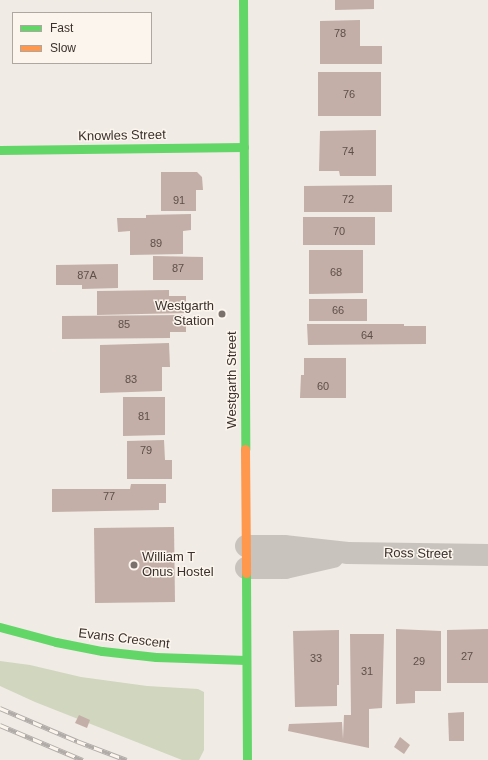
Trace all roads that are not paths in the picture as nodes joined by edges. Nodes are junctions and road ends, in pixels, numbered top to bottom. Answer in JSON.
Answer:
{"nodes":[{"id":1,"x":243,"y":0,"type":"edge"},
{"id":2,"x":244,"y":147,"type":"junction"},
{"id":3,"x":0,"y":150,"type":"edge"},
{"id":4,"x":246,"y":546,"type":"junction"},
{"id":5,"x":348,"y":553,"type":"junction"},
{"id":6,"x":488,"y":555,"type":"edge"},
{"id":7,"x":246,"y":568,"type":"junction"},
{"id":8,"x":0,"y":627,"type":"edge"},
{"id":9,"x":246,"y":660,"type":"junction"},
{"id":10,"x":247,"y":760,"type":"edge"}],
"edges":[{"from":1,"to":2,"type":"main road","name":"Westgarth Street"},
{"from":2,"to":3,"type":"main road","name":"Knowles Street"},
{"from":2,"to":4,"type":"main road","name":"Westgarth Street"},
{"from":4,"to":5,"type":"street","name":"Ross Street"},
{"from":4,"to":7,"type":"main road","name":"Westgarth Street"},
{"from":5,"to":6,"type":"street","name":"Ross Street"},
{"from":5,"to":7,"type":"street","name":"Ross Street"},
{"from":7,"to":9,"type":"main road","name":"Westgarth Street"},
{"from":8,"to":9,"type":"main road","name":"Evans Crescent"},
{"from":9,"to":10,"type":"main road","name":"Westgarth Street"}]}
